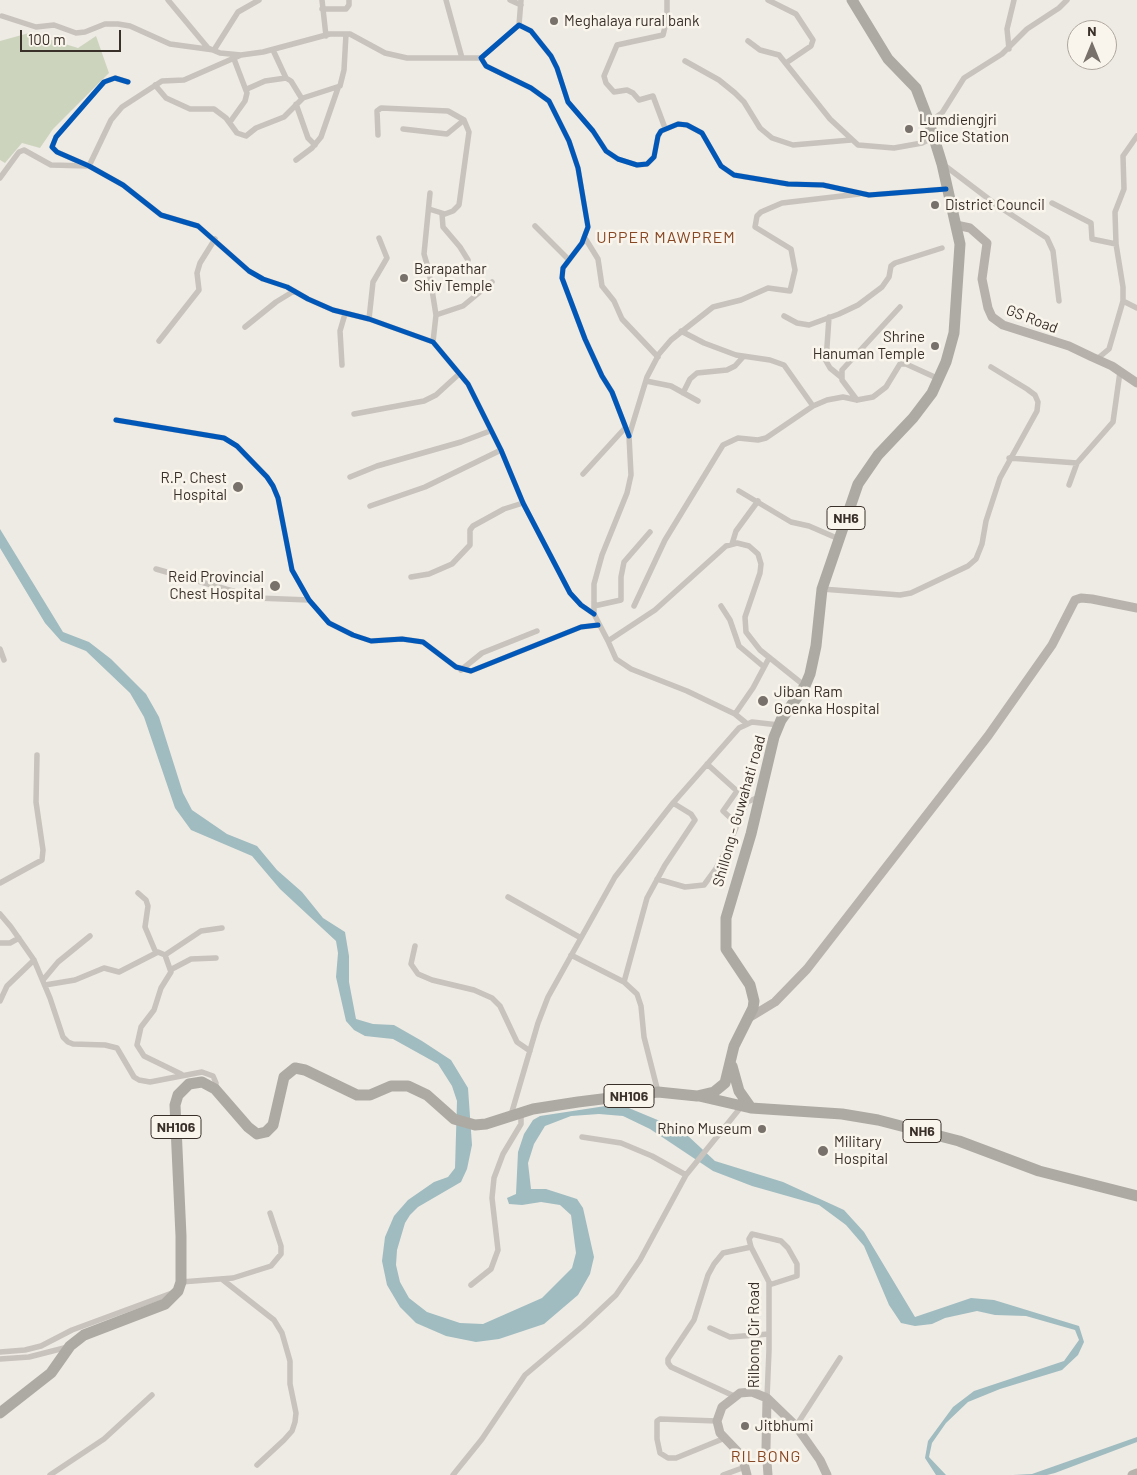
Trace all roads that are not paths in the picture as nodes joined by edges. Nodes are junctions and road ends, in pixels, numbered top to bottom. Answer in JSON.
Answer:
{"nodes":[{"id":1,"x":168,"y":0,"type":"edge"},
{"id":2,"x":259,"y":0,"type":"edge"},
{"id":3,"x":322,"y":0,"type":"edge"},
{"id":4,"x":349,"y":0,"type":"edge"},
{"id":5,"x":446,"y":0,"type":"edge"},
{"id":6,"x":510,"y":0,"type":"edge"},
{"id":7,"x":667,"y":0,"type":"edge"},
{"id":8,"x":768,"y":0,"type":"edge"},
{"id":9,"x":852,"y":0,"type":"edge"},
{"id":10,"x":1014,"y":0,"type":"edge"},
{"id":11,"x":1066,"y":0,"type":"edge"},
{"id":12,"x":521,"y":3,"type":"edge"},
{"id":13,"x":322,"y":9,"type":"junction"},
{"id":14,"x":2,"y":16,"type":"dead end"},
{"id":15,"x":519,"y":25,"type":"junction"},
{"id":16,"x":346,"y":34,"type":"junction"},
{"id":17,"x":326,"y":36,"type":"junction"},
{"id":18,"x":748,"y":41,"type":"dead end"},
{"id":19,"x":1009,"y":49,"type":"junction"},
{"id":20,"x":214,"y":50,"type":"junction"},
{"id":21,"x":273,"y":50,"type":"junction"},
{"id":22,"x":241,"y":55,"type":"junction"},
{"id":23,"x":462,"y":58,"type":"junction"},
{"id":24,"x":482,"y":58,"type":"junction"},
{"id":25,"x":234,"y":59,"type":"junction"},
{"id":26,"x":685,"y":61,"type":"dead end"},
{"id":27,"x":786,"y":63,"type":"junction"},
{"id":28,"x":286,"y":78,"type":"junction"},
{"id":29,"x":128,"y":82,"type":"dead end"},
{"id":30,"x":155,"y":85,"type":"junction"},
{"id":31,"x":338,"y":88,"type":"junction"},
{"id":32,"x":247,"y":89,"type":"junction"},
{"id":33,"x":302,"y":99,"type":"junction"},
{"id":34,"x":296,"y":104,"type":"junction"},
{"id":35,"x":464,"y":120,"type":"junction"},
{"id":36,"x":230,"y":122,"type":"junction"},
{"id":37,"x":930,"y":122,"type":"junction"},
{"id":38,"x":666,"y":128,"type":"junction"},
{"id":39,"x":403,"y":129,"type":"dead end"},
{"id":40,"x":378,"y":135,"type":"dead end"},
{"id":41,"x":1137,"y":136,"type":"edge"},
{"id":42,"x":932,"y":138,"type":"junction"},
{"id":43,"x":851,"y":140,"type":"junction"},
{"id":44,"x":315,"y":145,"type":"junction"},
{"id":45,"x":296,"y":160,"type":"dead end"},
{"id":46,"x":942,"y":164,"type":"junction"},
{"id":47,"x":89,"y":166,"type":"junction"},
{"id":48,"x":0,"y":178,"type":"edge"},
{"id":49,"x":946,"y":189,"type":"junction"},
{"id":50,"x":430,"y":193,"type":"dead end"},
{"id":51,"x":863,"y":194,"type":"junction"},
{"id":52,"x":1052,"y":203,"type":"dead end"},
{"id":53,"x":429,"y":209,"type":"junction"},
{"id":54,"x":442,"y":214,"type":"junction"},
{"id":55,"x":956,"y":225,"type":"junction"},
{"id":56,"x":535,"y":226,"type":"dead end"},
{"id":57,"x":379,"y":238,"type":"dead end"},
{"id":58,"x":585,"y":238,"type":"junction"},
{"id":59,"x":215,"y":239,"type":"junction"},
{"id":60,"x":1116,"y":244,"type":"junction"},
{"id":61,"x":942,"y":248,"type":"dead end"},
{"id":62,"x":568,"y":259,"type":"junction"},
{"id":63,"x":468,"y":260,"type":"dead end"},
{"id":64,"x":492,"y":282,"type":"dead end"},
{"id":65,"x":294,"y":291,"type":"junction"},
{"id":66,"x":1059,"y":301,"type":"dead end"},
{"id":67,"x":1123,"y":301,"type":"junction"},
{"id":68,"x":900,"y":307,"type":"dead end"},
{"id":69,"x":1137,"y":308,"type":"edge"},
{"id":70,"x":345,"y":314,"type":"junction"},
{"id":71,"x":436,"y":315,"type":"junction"},
{"id":72,"x":784,"y":316,"type":"dead end"},
{"id":73,"x":828,"y":317,"type":"junction"},
{"id":74,"x":369,"y":319,"type":"junction"},
{"id":75,"x":245,"y":327,"type":"dead end"},
{"id":76,"x":681,"y":331,"type":"junction"},
{"id":77,"x":159,"y":341,"type":"dead end"},
{"id":78,"x":433,"y":342,"type":"junction"},
{"id":79,"x":658,"y":356,"type":"junction"},
{"id":80,"x":744,"y":357,"type":"junction"},
{"id":81,"x":1097,"y":359,"type":"junction"},
{"id":82,"x":342,"y":365,"type":"dead end"},
{"id":83,"x":991,"y":367,"type":"dead end"},
{"id":84,"x":1120,"y":372,"type":"junction"},
{"id":85,"x":459,"y":374,"type":"junction"},
{"id":86,"x":841,"y":377,"type":"junction"},
{"id":87,"x":939,"y":379,"type":"junction"},
{"id":88,"x":646,"y":381,"type":"junction"},
{"id":89,"x":1137,"y":383,"type":"edge"},
{"id":90,"x":684,"y":394,"type":"junction"},
{"id":91,"x":857,"y":400,"type":"junction"},
{"id":92,"x":698,"y":401,"type":"dead end"},
{"id":93,"x":813,"y":406,"type":"junction"},
{"id":94,"x":354,"y":414,"type":"dead end"},
{"id":95,"x":116,"y":420,"type":"dead end"},
{"id":96,"x":625,"y":428,"type":"junction"},
{"id":97,"x":490,"y":431,"type":"junction"},
{"id":98,"x":629,"y":436,"type":"junction"},
{"id":99,"x":501,"y":450,"type":"junction"},
{"id":100,"x":1009,"y":458,"type":"junction"},
{"id":101,"x":1077,"y":463,"type":"junction"},
{"id":102,"x":583,"y":474,"type":"dead end"},
{"id":103,"x":350,"y":477,"type":"dead end"},
{"id":104,"x":1069,"y":485,"type":"dead end"},
{"id":105,"x":739,"y":491,"type":"dead end"},
{"id":106,"x":758,"y":501,"type":"junction"},
{"id":107,"x":523,"y":503,"type":"junction"},
{"id":108,"x":370,"y":506,"type":"dead end"},
{"id":109,"x":650,"y":532,"type":"dead end"},
{"id":110,"x":839,"y":539,"type":"junction"},
{"id":111,"x":732,"y":544,"type":"junction"},
{"id":112,"x":156,"y":569,"type":"dead end"},
{"id":113,"x":411,"y":577,"type":"dead end"},
{"id":114,"x":822,"y":589,"type":"junction"},
{"id":115,"x":309,"y":600,"type":"junction"},
{"id":116,"x":594,"y":606,"type":"junction"},
{"id":117,"x":634,"y":606,"type":"dead end"},
{"id":118,"x":721,"y":606,"type":"dead end"},
{"id":119,"x":1137,"y":608,"type":"edge"},
{"id":120,"x":594,"y":614,"type":"junction"},
{"id":121,"x":598,"y":625,"type":"junction"},
{"id":122,"x":537,"y":630,"type":"dead end"},
{"id":123,"x":608,"y":641,"type":"junction"},
{"id":124,"x":0,"y":649,"type":"edge"},
{"id":125,"x":769,"y":658,"type":"junction"},
{"id":126,"x":4,"y":660,"type":"dead end"},
{"id":127,"x":764,"y":668,"type":"junction"},
{"id":128,"x":461,"y":670,"type":"junction"},
{"id":129,"x":805,"y":686,"type":"junction"},
{"id":130,"x":735,"y":714,"type":"junction"},
{"id":131,"x":746,"y":723,"type":"junction"},
{"id":132,"x":779,"y":725,"type":"junction"},
{"id":133,"x":37,"y":755,"type":"dead end"},
{"id":134,"x":707,"y":764,"type":"junction"},
{"id":135,"x":760,"y":797,"type":"junction"},
{"id":136,"x":673,"y":803,"type":"junction"},
{"id":137,"x":737,"y":824,"type":"junction"},
{"id":138,"x":657,"y":879,"type":"junction"},
{"id":139,"x":0,"y":883,"type":"edge"},
{"id":140,"x":138,"y":894,"type":"dead end"},
{"id":141,"x":508,"y":897,"type":"dead end"},
{"id":142,"x":0,"y":914,"type":"edge"},
{"id":143,"x":222,"y":928,"type":"dead end"},
{"id":144,"x":90,"y":936,"type":"dead end"},
{"id":145,"x":19,"y":938,"type":"junction"},
{"id":146,"x":581,"y":938,"type":"junction"},
{"id":147,"x":0,"y":944,"type":"edge"},
{"id":148,"x":415,"y":946,"type":"dead end"},
{"id":149,"x":156,"y":952,"type":"junction"},
{"id":150,"x":165,"y":954,"type":"junction"},
{"id":151,"x":571,"y":956,"type":"junction"},
{"id":152,"x":216,"y":958,"type":"dead end"},
{"id":153,"x":34,"y":960,"type":"junction"},
{"id":154,"x":172,"y":969,"type":"junction"},
{"id":155,"x":44,"y":982,"type":"junction"},
{"id":156,"x":624,"y":982,"type":"junction"},
{"id":157,"x":0,"y":1001,"type":"edge"},
{"id":158,"x":747,"y":1019,"type":"junction"},
{"id":159,"x":530,"y":1051,"type":"junction"},
{"id":160,"x":731,"y":1062,"type":"junction"},
{"id":161,"x":181,"y":1074,"type":"junction"},
{"id":162,"x":215,"y":1089,"type":"junction"},
{"id":163,"x":658,"y":1092,"type":"junction"},
{"id":164,"x":697,"y":1096,"type":"junction"},
{"id":165,"x":746,"y":1108,"type":"junction"},
{"id":166,"x":513,"y":1114,"type":"junction"},
{"id":167,"x":582,"y":1137,"type":"dead end"},
{"id":168,"x":688,"y":1173,"type":"junction"},
{"id":169,"x":1137,"y":1196,"type":"edge"},
{"id":170,"x":270,"y":1213,"type":"dead end"},
{"id":171,"x":751,"y":1246,"type":"junction"},
{"id":172,"x":224,"y":1280,"type":"junction"},
{"id":173,"x":471,"y":1285,"type":"dead end"},
{"id":174,"x":769,"y":1285,"type":"junction"},
{"id":175,"x":179,"y":1287,"type":"junction"},
{"id":176,"x":710,"y":1328,"type":"dead end"},
{"id":177,"x":770,"y":1334,"type":"junction"},
{"id":178,"x":70,"y":1346,"type":"junction"},
{"id":179,"x":0,"y":1352,"type":"edge"},
{"id":180,"x":0,"y":1358,"type":"edge"},
{"id":181,"x":840,"y":1358,"type":"dead end"},
{"id":182,"x":152,"y":1395,"type":"dead end"},
{"id":183,"x":734,"y":1396,"type":"junction"},
{"id":184,"x":767,"y":1398,"type":"junction"},
{"id":185,"x":0,"y":1413,"type":"edge"},
{"id":186,"x":717,"y":1420,"type":"junction"},
{"id":187,"x":796,"y":1426,"type":"junction"},
{"id":188,"x":725,"y":1438,"type":"junction"},
{"id":189,"x":257,"y":1465,"type":"dead end"},
{"id":190,"x":746,"y":1471,"type":"edge"},
{"id":191,"x":1137,"y":1473,"type":"edge"},
{"id":192,"x":50,"y":1475,"type":"edge"},
{"id":193,"x":453,"y":1475,"type":"edge"},
{"id":194,"x":723,"y":1475,"type":"edge"},
{"id":195,"x":768,"y":1475,"type":"edge"},
{"id":196,"x":827,"y":1475,"type":"edge"},
{"id":197,"x":1132,"y":1475,"type":"edge"}],
"edges":[{"from":1,"to":20,"type":"street"},
{"from":2,"to":20,"type":"street"},
{"from":3,"to":13,"type":"street"},
{"from":4,"to":13,"type":"street"},
{"from":5,"to":23,"type":"street"},
{"from":6,"to":12,"type":"street"},
{"from":7,"to":38,"type":"street"},
{"from":8,"to":27,"type":"street"},
{"from":9,"to":37,"type":"highway","name":"Shillong - Guwahati road","number":"NH6"},
{"from":10,"to":19,"type":"street"},
{"from":11,"to":19,"type":"street"},
{"from":12,"to":15,"type":"street"},
{"from":13,"to":17,"type":"street"},
{"from":14,"to":20,"type":"street"},
{"from":15,"to":24,"type":"street"},
{"from":15,"to":38,"type":"street"},
{"from":16,"to":17,"type":"street"},
{"from":16,"to":23,"type":"street"},
{"from":16,"to":31,"type":"street"},
{"from":17,"to":21,"type":"street"},
{"from":18,"to":27,"type":"street"},
{"from":19,"to":37,"type":"street"},
{"from":20,"to":22,"type":"street"},
{"from":21,"to":22,"type":"street"},
{"from":21,"to":28,"type":"street"},
{"from":22,"to":25,"type":"street"},
{"from":23,"to":24,"type":"street"},
{"from":24,"to":58,"type":"street"},
{"from":25,"to":30,"type":"street"},
{"from":25,"to":32,"type":"street"},
{"from":26,"to":43,"type":"street"},
{"from":27,"to":43,"type":"street"},
{"from":28,"to":32,"type":"street"},
{"from":28,"to":33,"type":"street"},
{"from":29,"to":47,"type":"street"},
{"from":30,"to":36,"type":"street"},
{"from":30,"to":47,"type":"street"},
{"from":31,"to":33,"type":"street"},
{"from":31,"to":44,"type":"street"},
{"from":32,"to":36,"type":"street"},
{"from":33,"to":34,"type":"street"},
{"from":34,"to":36,"type":"street"},
{"from":34,"to":44,"type":"street"},
{"from":35,"to":39,"type":"street"},
{"from":35,"to":40,"type":"street"},
{"from":35,"to":54,"type":"street"},
{"from":37,"to":42,"type":"highway","name":"Shillong - Guwahati road","number":"NH6"},
{"from":38,"to":51,"type":"street"},
{"from":41,"to":60,"type":"street"},
{"from":42,"to":43,"type":"street"},
{"from":42,"to":46,"type":"highway","name":"Shillong - Guwahati road","number":"NH6"},
{"from":44,"to":45,"type":"street"},
{"from":46,"to":49,"type":"highway","name":"Shillong - Guwahati road","number":"NH6"},
{"from":46,"to":66,"type":"street"},
{"from":47,"to":48,"type":"street"},
{"from":47,"to":59,"type":"street"},
{"from":49,"to":51,"type":"street"},
{"from":49,"to":55,"type":"highway","name":"Shillong - Guwahati road","number":"NH6"},
{"from":50,"to":53,"type":"street"},
{"from":51,"to":76,"type":"street"},
{"from":52,"to":60,"type":"street"},
{"from":53,"to":54,"type":"street"},
{"from":53,"to":71,"type":"street"},
{"from":54,"to":63,"type":"street"},
{"from":55,"to":81,"type":"main road","name":"GS Road"},
{"from":55,"to":87,"type":"highway","name":"Shillong - Guwahati road","number":"NH6"},
{"from":56,"to":62,"type":"street"},
{"from":57,"to":74,"type":"street"},
{"from":58,"to":62,"type":"street"},
{"from":58,"to":79,"type":"street"},
{"from":59,"to":65,"type":"street"},
{"from":59,"to":77,"type":"street"},
{"from":60,"to":67,"type":"street"},
{"from":61,"to":73,"type":"street"},
{"from":62,"to":96,"type":"street"},
{"from":64,"to":71,"type":"street"},
{"from":65,"to":70,"type":"street"},
{"from":65,"to":75,"type":"street"},
{"from":67,"to":69,"type":"street"},
{"from":67,"to":81,"type":"street"},
{"from":68,"to":86,"type":"street"},
{"from":70,"to":74,"type":"street"},
{"from":70,"to":82,"type":"street"},
{"from":71,"to":78,"type":"street"},
{"from":72,"to":73,"type":"street"},
{"from":73,"to":86,"type":"street"},
{"from":74,"to":78,"type":"street"},
{"from":76,"to":79,"type":"street"},
{"from":76,"to":80,"type":"street"},
{"from":78,"to":85,"type":"street"},
{"from":79,"to":88,"type":"street"},
{"from":80,"to":90,"type":"street"},
{"from":80,"to":93,"type":"street"},
{"from":81,"to":84,"type":"main road","name":"GS Road"},
{"from":83,"to":100,"type":"street"},
{"from":84,"to":89,"type":"main road","name":"GS Road"},
{"from":84,"to":101,"type":"street"},
{"from":85,"to":94,"type":"street"},
{"from":85,"to":97,"type":"street"},
{"from":86,"to":91,"type":"street"},
{"from":87,"to":91,"type":"street"},
{"from":87,"to":110,"type":"highway","name":"Shillong - Guwahati road","number":"NH6"},
{"from":88,"to":90,"type":"street"},
{"from":88,"to":98,"type":"street"},
{"from":90,"to":92,"type":"street"},
{"from":91,"to":93,"type":"street"},
{"from":93,"to":117,"type":"street"},
{"from":95,"to":115,"type":"street"},
{"from":96,"to":98,"type":"street"},
{"from":96,"to":102,"type":"street"},
{"from":97,"to":99,"type":"street"},
{"from":97,"to":103,"type":"street"},
{"from":98,"to":116,"type":"street"},
{"from":99,"to":107,"type":"street"},
{"from":99,"to":108,"type":"street"},
{"from":100,"to":101,"type":"street"},
{"from":100,"to":114,"type":"street"},
{"from":101,"to":104,"type":"street"},
{"from":105,"to":106,"type":"street"},
{"from":106,"to":110,"type":"street"},
{"from":106,"to":111,"type":"street"},
{"from":107,"to":113,"type":"street"},
{"from":107,"to":120,"type":"street"},
{"from":109,"to":116,"type":"street"},
{"from":110,"to":114,"type":"highway","name":"Shillong - Guwahati road","number":"NH6"},
{"from":111,"to":123,"type":"street"},
{"from":111,"to":125,"type":"street"},
{"from":112,"to":115,"type":"street"},
{"from":114,"to":129,"type":"highway","name":"Shillong - Guwahati road","number":"NH6"},
{"from":115,"to":128,"type":"street"},
{"from":116,"to":120,"type":"street"},
{"from":118,"to":127,"type":"street"},
{"from":119,"to":158,"type":"street"},
{"from":120,"to":121,"type":"street"},
{"from":121,"to":123,"type":"street"},
{"from":121,"to":128,"type":"street"},
{"from":122,"to":128,"type":"street"},
{"from":123,"to":130,"type":"street"},
{"from":124,"to":126,"type":"street"},
{"from":125,"to":127,"type":"street"},
{"from":125,"to":129,"type":"street"},
{"from":127,"to":130,"type":"street"},
{"from":129,"to":132,"type":"highway","name":"Shillong - Guwahati road","number":"NH6"},
{"from":130,"to":131,"type":"street"},
{"from":131,"to":132,"type":"street"},
{"from":131,"to":134,"type":"street"},
{"from":132,"to":135,"type":"highway","name":"Shillong - Guwahati road","number":"NH6"},
{"from":133,"to":139,"type":"street"},
{"from":134,"to":136,"type":"street"},
{"from":134,"to":137,"type":"street"},
{"from":135,"to":137,"type":"street"},
{"from":135,"to":158,"type":"highway","name":"Shillong - Guwahati road","number":"NH6"},
{"from":136,"to":138,"type":"street"},
{"from":136,"to":146,"type":"street"},
{"from":137,"to":138,"type":"street"},
{"from":138,"to":156,"type":"street"},
{"from":140,"to":149,"type":"street"},
{"from":141,"to":146,"type":"street"},
{"from":142,"to":145,"type":"street"},
{"from":143,"to":150,"type":"street"},
{"from":144,"to":155,"type":"street"},
{"from":145,"to":147,"type":"street"},
{"from":145,"to":153,"type":"street"},
{"from":146,"to":151,"type":"street"},
{"from":148,"to":159,"type":"street"},
{"from":149,"to":150,"type":"street"},
{"from":149,"to":155,"type":"street"},
{"from":150,"to":154,"type":"street"},
{"from":151,"to":156,"type":"street"},
{"from":151,"to":159,"type":"street"},
{"from":152,"to":154,"type":"street"},
{"from":153,"to":155,"type":"street"},
{"from":153,"to":157,"type":"street"},
{"from":154,"to":161,"type":"street"},
{"from":155,"to":161,"type":"street"},
{"from":156,"to":163,"type":"street"},
{"from":158,"to":160,"type":"highway","name":"Shillong - Guwahati road","number":"NH6"},
{"from":159,"to":166,"type":"street"},
{"from":160,"to":164,"type":"highway","number":"NH106"},
{"from":160,"to":165,"type":"highway"},
{"from":161,"to":162,"type":"street"},
{"from":162,"to":166,"type":"highway","number":"NH106"},
{"from":162,"to":175,"type":"highway","number":"NH106"},
{"from":163,"to":164,"type":"highway","number":"NH106"},
{"from":163,"to":166,"type":"highway","number":"NH106"},
{"from":164,"to":165,"type":"highway","number":"NH106"},
{"from":165,"to":168,"type":"street"},
{"from":165,"to":169,"type":"highway","number":"NH6"},
{"from":166,"to":173,"type":"street"},
{"from":167,"to":168,"type":"street"},
{"from":168,"to":193,"type":"street"},
{"from":170,"to":172,"type":"street"},
{"from":171,"to":174,"type":"street","name":"Rilbong Cir Road"},
{"from":171,"to":174,"type":"street"},
{"from":171,"to":183,"type":"street"},
{"from":172,"to":175,"type":"street"},
{"from":172,"to":189,"type":"street"},
{"from":174,"to":177,"type":"street","name":"Rilbong Cir Road"},
{"from":175,"to":178,"type":"highway"},
{"from":175,"to":179,"type":"street"},
{"from":176,"to":177,"type":"street"},
{"from":177,"to":184,"type":"street","name":"Rilbong Cir Road"},
{"from":178,"to":180,"type":"street"},
{"from":178,"to":185,"type":"highway"},
{"from":181,"to":187,"type":"street"},
{"from":182,"to":192,"type":"street"},
{"from":183,"to":184,"type":"street"},
{"from":183,"to":186,"type":"street"},
{"from":184,"to":187,"type":"street"},
{"from":184,"to":195,"type":"street"},
{"from":186,"to":188,"type":"street"},
{"from":186,"to":188,"type":"street"},
{"from":187,"to":196,"type":"street"},
{"from":188,"to":190,"type":"street"},
{"from":190,"to":194,"type":"street"},
{"from":191,"to":197,"type":"street"}]}
